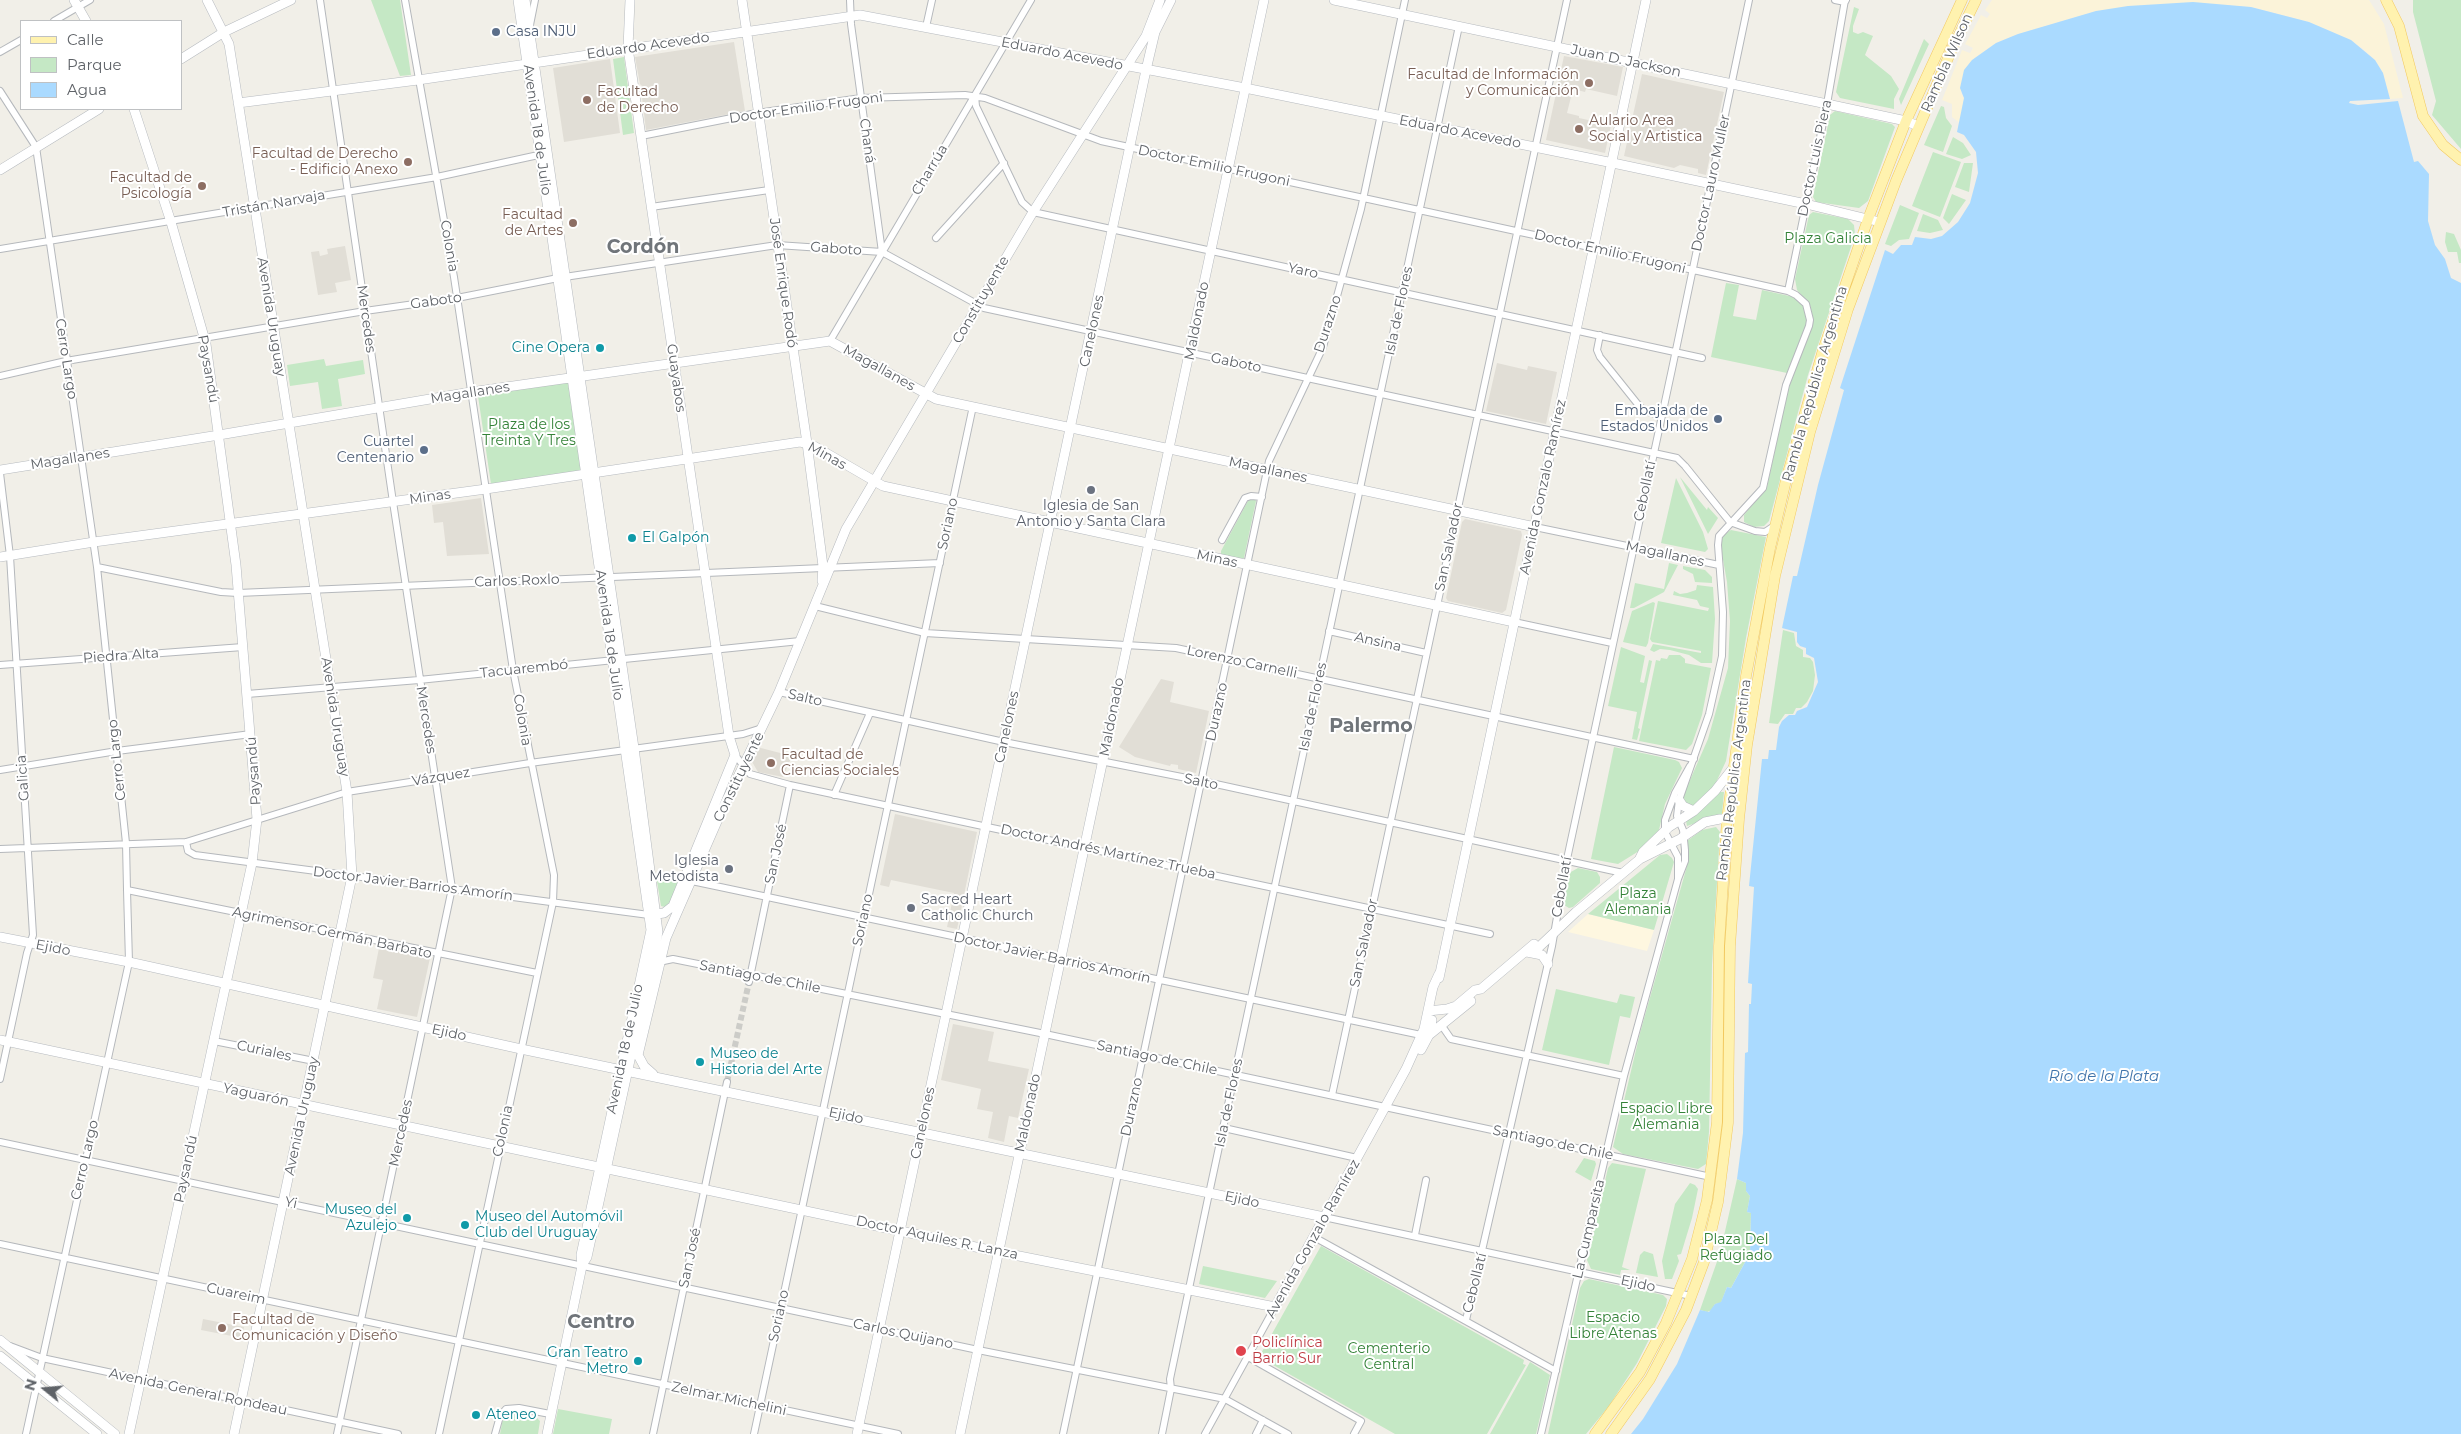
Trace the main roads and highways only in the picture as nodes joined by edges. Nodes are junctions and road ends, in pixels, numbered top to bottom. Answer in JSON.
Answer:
{"nodes":[{"id":1,"x":1962,"y":0,"type":"edge"},
{"id":2,"x":1976,"y":0,"type":"edge"},
{"id":3,"x":2386,"y":0,"type":"edge"},
{"id":4,"x":1906,"y":121,"type":"joint"},
{"id":5,"x":1918,"y":126,"type":"joint"},
{"id":6,"x":2461,"y":160,"type":"edge"},
{"id":7,"x":1595,"y":1434,"type":"edge"},
{"id":8,"x":1611,"y":1434,"type":"edge"}],
"edges":[{"from":1,"to":4,"type":"main road","name":"Rambla Wilson"},
{"from":2,"to":5,"type":"main road","name":"Rambla Wilson"},
{"from":3,"to":6,"type":"main road"},
{"from":4,"to":7,"type":"main road","name":"Rambla República Argentina"},
{"from":5,"to":8,"type":"main road","name":"Rambla República Argentina"}]}
